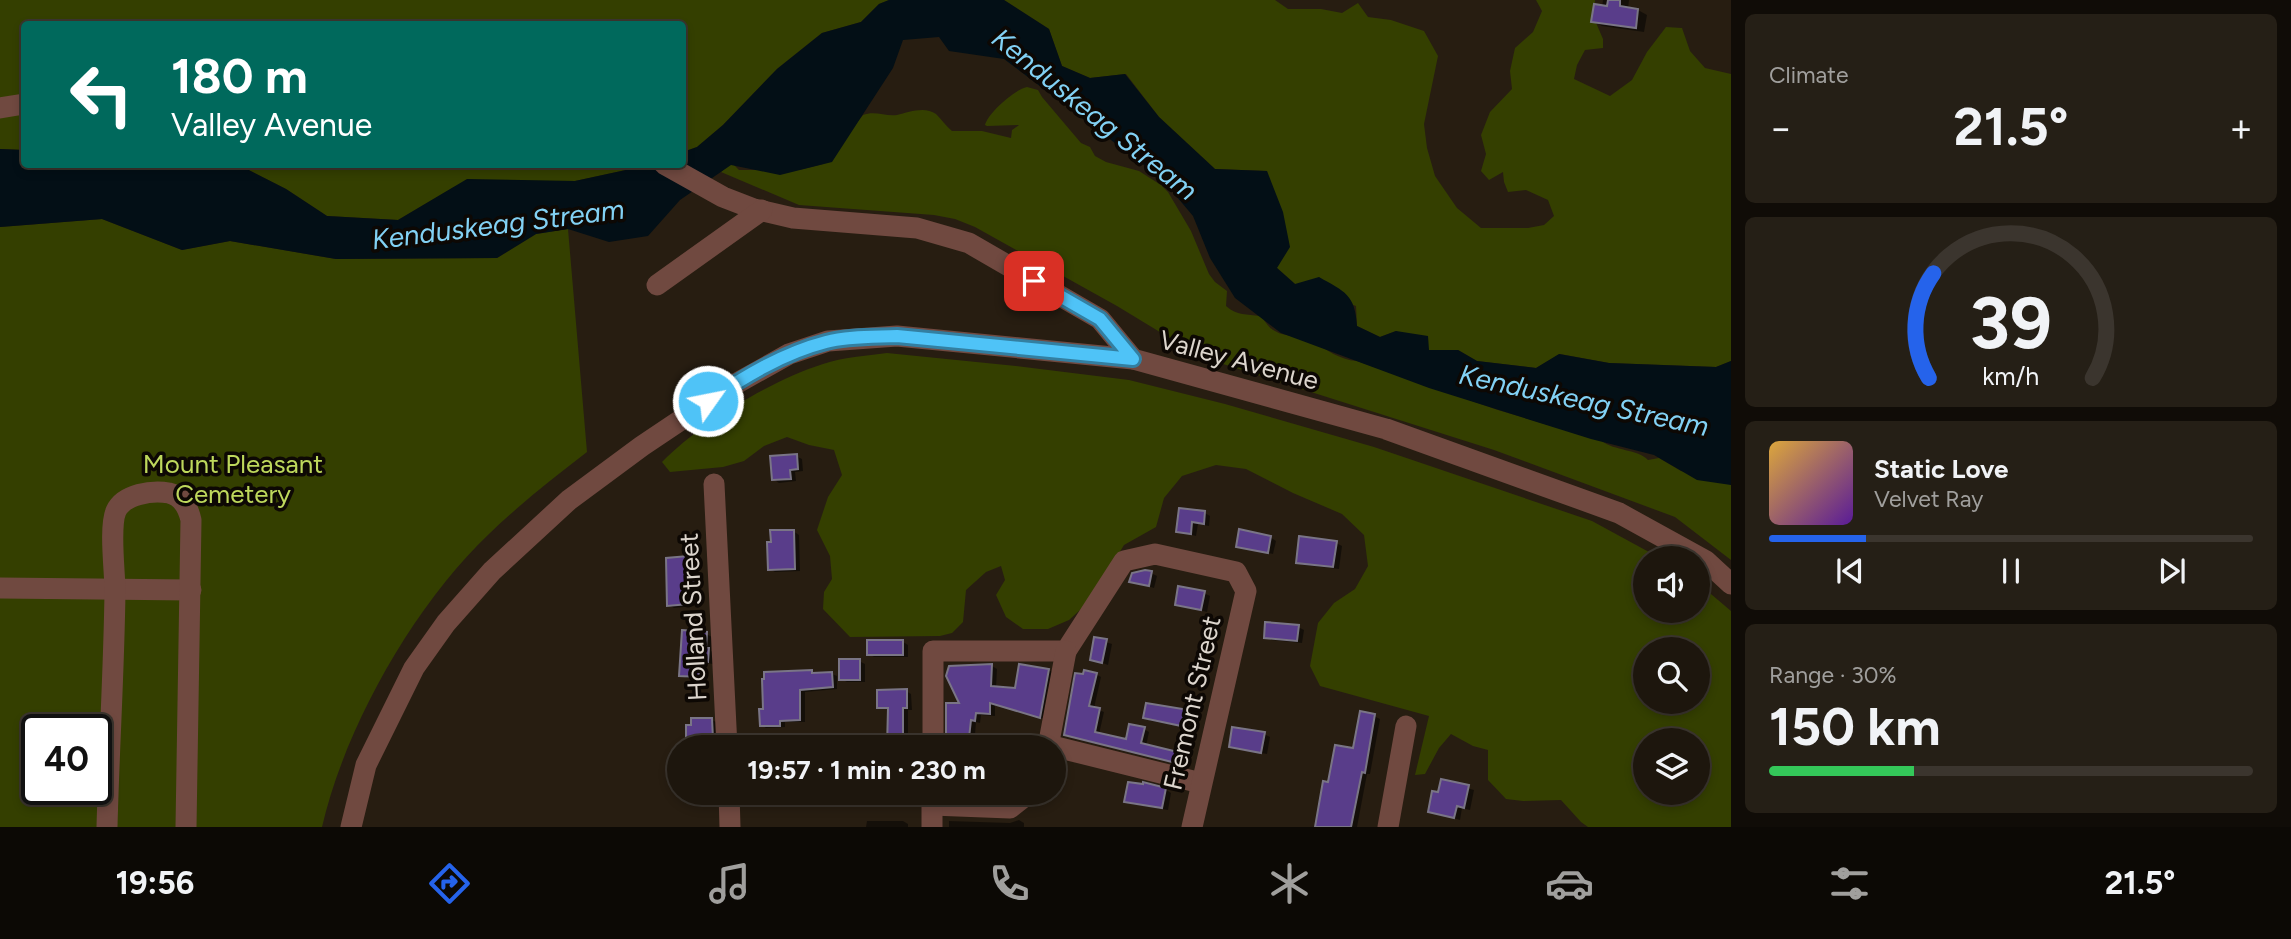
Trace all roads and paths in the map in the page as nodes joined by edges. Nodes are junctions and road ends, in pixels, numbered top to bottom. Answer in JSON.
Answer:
{"nodes":[{"id":1,"x":21,"y":104,"type":"edge"},
{"id":2,"x":0,"y":108,"type":"edge"},
{"id":3,"x":671,"y":168,"type":"edge"},
{"id":4,"x":762,"y":210,"type":"junction"},
{"id":5,"x":657,"y":285,"type":"dead end"},
{"id":6,"x":1133,"y":359,"type":"junction"},
{"id":7,"x":715,"y":484,"type":"dead end"},
{"id":8,"x":1731,"y":584,"type":"edge"},
{"id":9,"x":0,"y":588,"type":"edge"},
{"id":10,"x":115,"y":589,"type":"junction"},
{"id":11,"x":191,"y":590,"type":"junction"},
{"id":12,"x":1066,"y":651,"type":"junction"},
{"id":13,"x":1406,"y":726,"type":"dead end"},
{"id":14,"x":726,"y":735,"type":"edge"},
{"id":15,"x":933,"y":735,"type":"edge"},
{"id":16,"x":1050,"y":735,"type":"edge"},
{"id":17,"x":1066,"y":750,"type":"edge"},
{"id":18,"x":1201,"y":783,"type":"junction"},
{"id":19,"x":729,"y":805,"type":"edge"},
{"id":20,"x":932,"y":805,"type":"edge"},
{"id":21,"x":984,"y":805,"type":"edge"},
{"id":22,"x":1014,"y":805,"type":"edge"},
{"id":23,"x":107,"y":827,"type":"edge"},
{"id":24,"x":186,"y":827,"type":"edge"},
{"id":25,"x":351,"y":827,"type":"edge"},
{"id":26,"x":730,"y":827,"type":"edge"},
{"id":27,"x":932,"y":827,"type":"edge"},
{"id":28,"x":1192,"y":827,"type":"edge"},
{"id":29,"x":1388,"y":827,"type":"edge"}],
"edges":[{"from":1,"to":2,"type":"street"},
{"from":3,"to":4,"type":"street","name":"Valley Avenue"},
{"from":4,"to":5,"type":"street"},
{"from":4,"to":6,"type":"street","name":"Valley Avenue"},
{"from":6,"to":8,"type":"street","name":"Valley Avenue"},
{"from":6,"to":25,"type":"street"},
{"from":7,"to":14,"type":"street","name":"Holland Street"},
{"from":9,"to":10,"type":"street"},
{"from":10,"to":11,"type":"street"},
{"from":10,"to":11,"type":"street"},
{"from":10,"to":23,"type":"street"},
{"from":11,"to":24,"type":"street"},
{"from":12,"to":15,"type":"street"},
{"from":12,"to":16,"type":"street"},
{"from":12,"to":18,"type":"street","name":"Fremont Street"},
{"from":13,"to":29,"type":"street"},
{"from":17,"to":18,"type":"street"},
{"from":18,"to":28,"type":"street","name":"Fremont Street"},
{"from":19,"to":26,"type":"street"},
{"from":20,"to":27,"type":"street"},
{"from":21,"to":22,"type":"street"}]}
